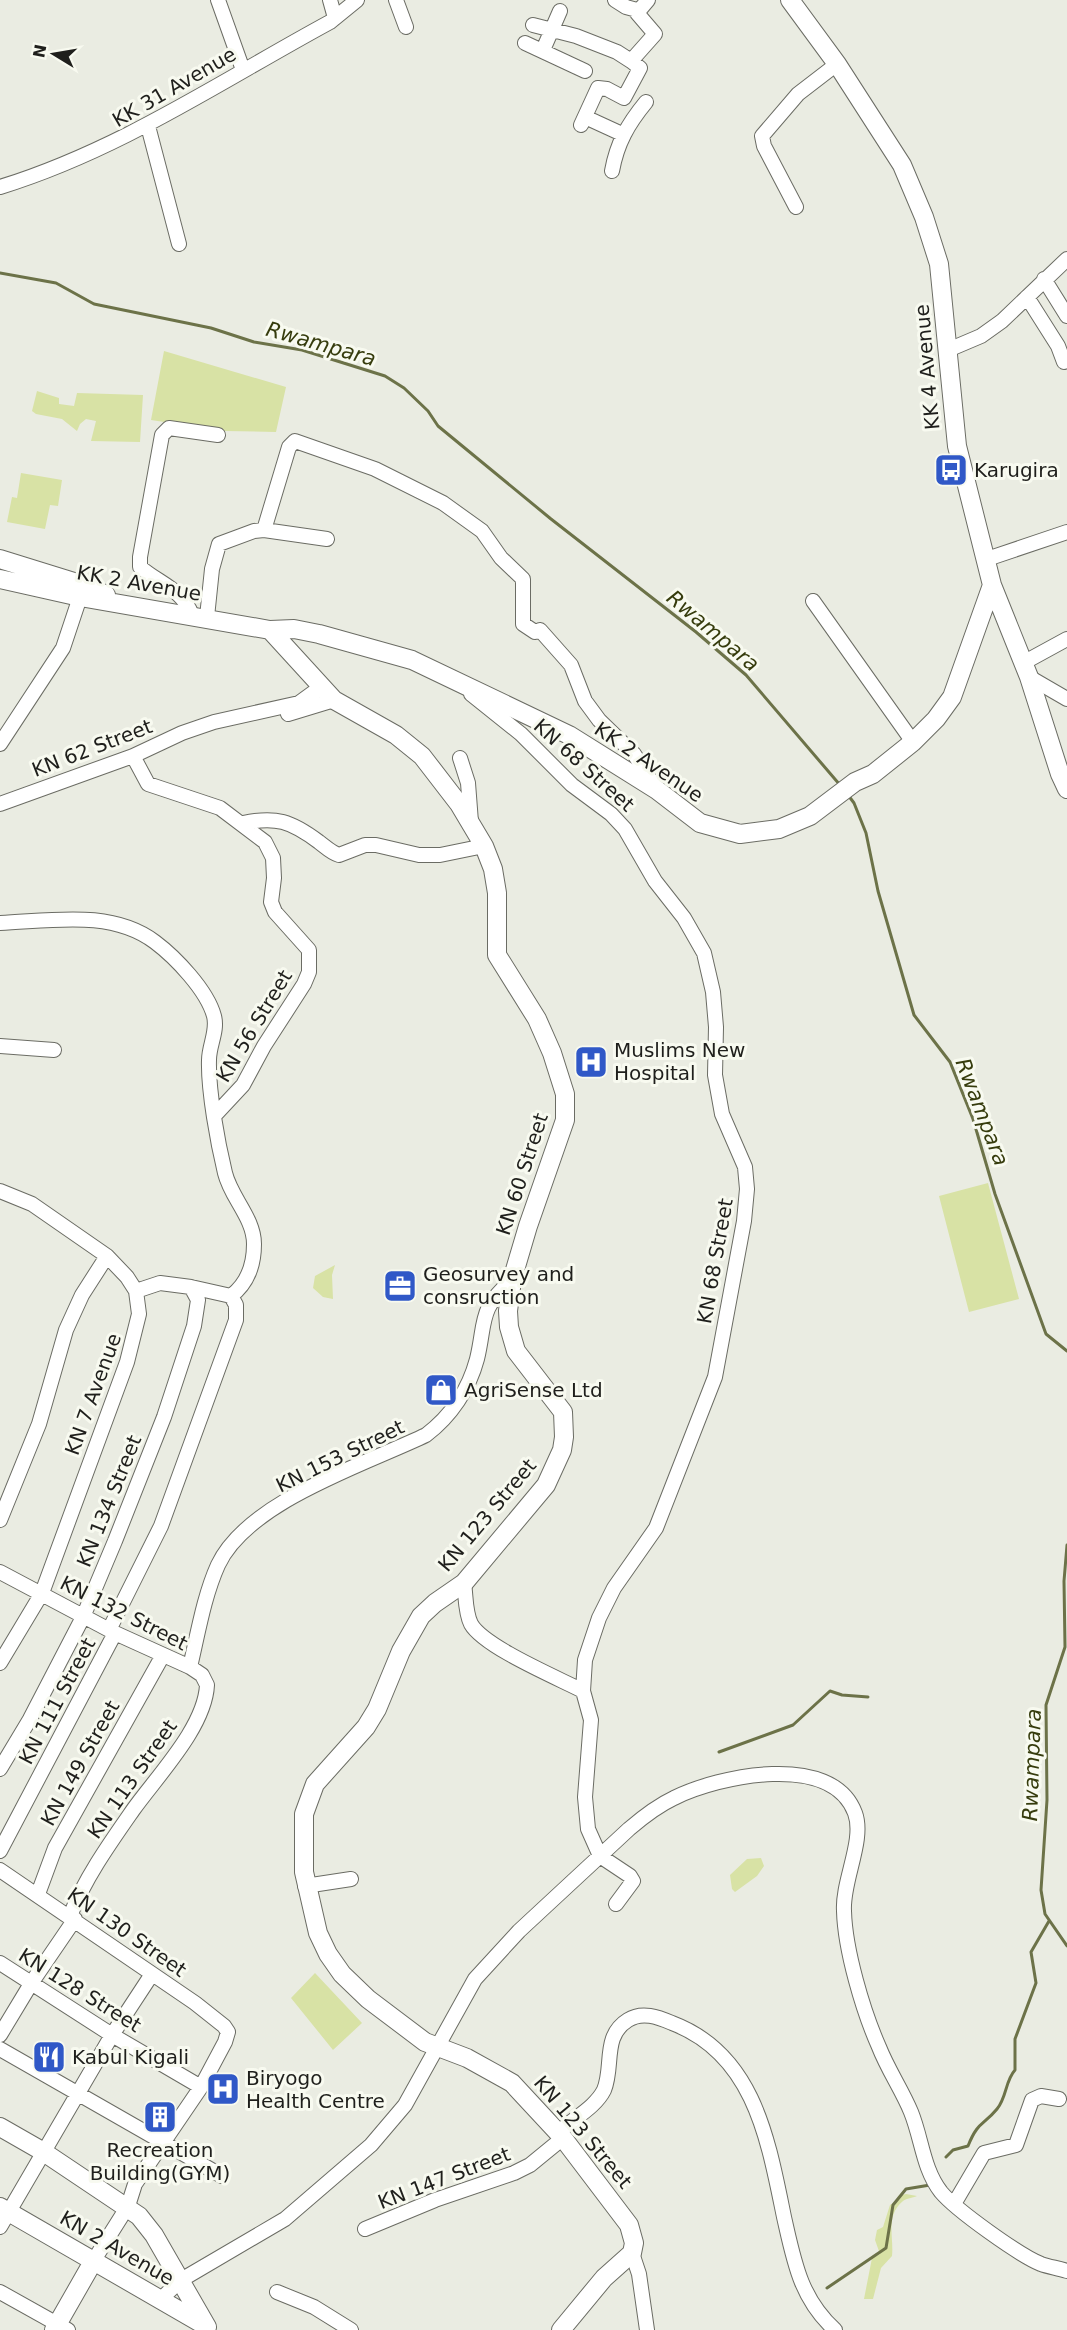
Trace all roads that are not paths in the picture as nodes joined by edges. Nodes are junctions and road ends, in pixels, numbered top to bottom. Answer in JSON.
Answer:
{"nodes":[{"id":1,"x":218,"y":0,"type":"edge"},
{"id":2,"x":330,"y":0,"type":"edge"},
{"id":3,"x":357,"y":0,"type":"edge"},
{"id":4,"x":396,"y":0,"type":"edge"},
{"id":5,"x":615,"y":0,"type":"edge"},
{"id":6,"x":648,"y":0,"type":"edge"},
{"id":7,"x":790,"y":0,"type":"edge"},
{"id":8,"x":637,"y":10,"type":"junction"},
{"id":9,"x":560,"y":11,"type":"dead end"},
{"id":10,"x":335,"y":18,"type":"junction"},
{"id":11,"x":533,"y":25,"type":"dead end"},
{"id":12,"x":406,"y":27,"type":"dead end"},
{"id":13,"x":554,"y":29,"type":"junction"},
{"id":14,"x":525,"y":43,"type":"dead end"},
{"id":15,"x":543,"y":50,"type":"junction"},
{"id":16,"x":631,"y":61,"type":"junction"},
{"id":17,"x":837,"y":64,"type":"junction"},
{"id":18,"x":243,"y":70,"type":"junction"},
{"id":19,"x":585,"y":71,"type":"dead end"},
{"id":20,"x":646,"y":102,"type":"dead end"},
{"id":21,"x":148,"y":126,"type":"junction"},
{"id":22,"x":622,"y":134,"type":"junction"},
{"id":23,"x":612,"y":171,"type":"dead end"},
{"id":24,"x":0,"y":187,"type":"edge"},
{"id":25,"x":796,"y":207,"type":"dead end"},
{"id":26,"x":179,"y":244,"type":"dead end"},
{"id":27,"x":1067,"y":259,"type":"edge"},
{"id":28,"x":1044,"y":279,"type":"junction"},
{"id":29,"x":1027,"y":297,"type":"junction"},
{"id":30,"x":1066,"y":311,"type":"edge"},
{"id":31,"x":948,"y":350,"type":"junction"},
{"id":32,"x":1064,"y":362,"type":"dead end"},
{"id":33,"x":218,"y":435,"type":"dead end"},
{"id":34,"x":264,"y":530,"type":"junction"},
{"id":35,"x":1067,"y":532,"type":"edge"},
{"id":36,"x":327,"y":539,"type":"dead end"},
{"id":37,"x":0,"y":559,"type":"edge"},
{"id":38,"x":987,"y":559,"type":"junction"},
{"id":39,"x":0,"y":579,"type":"edge"},
{"id":40,"x":992,"y":585,"type":"junction"},
{"id":41,"x":81,"y":597,"type":"junction"},
{"id":42,"x":813,"y":601,"type":"dead end"},
{"id":43,"x":109,"y":602,"type":"junction"},
{"id":44,"x":200,"y":616,"type":"junction"},
{"id":45,"x":270,"y":630,"type":"junction"},
{"id":46,"x":319,"y":634,"type":"junction"},
{"id":47,"x":1067,"y":639,"type":"edge"},
{"id":48,"x":288,"y":648,"type":"junction"},
{"id":49,"x":1026,"y":670,"type":"junction"},
{"id":50,"x":448,"y":676,"type":"junction"},
{"id":51,"x":327,"y":693,"type":"junction"},
{"id":52,"x":1067,"y":699,"type":"edge"},
{"id":53,"x":913,"y":742,"type":"junction"},
{"id":54,"x":0,"y":744,"type":"edge"},
{"id":55,"x":133,"y":756,"type":"junction"},
{"id":56,"x":460,"y":759,"type":"dead end"},
{"id":57,"x":1067,"y":789,"type":"edge"},
{"id":58,"x":657,"y":790,"type":"junction"},
{"id":59,"x":0,"y":804,"type":"edge"},
{"id":60,"x":243,"y":823,"type":"junction"},
{"id":61,"x":471,"y":824,"type":"junction"},
{"id":62,"x":484,"y":846,"type":"junction"},
{"id":63,"x":0,"y":923,"type":"edge"},
{"id":64,"x":0,"y":1046,"type":"edge"},
{"id":65,"x":54,"y":1050,"type":"dead end"},
{"id":66,"x":215,"y":1115,"type":"junction"},
{"id":67,"x":0,"y":1191,"type":"edge"},
{"id":68,"x":107,"y":1256,"type":"junction"},
{"id":69,"x":512,"y":1281,"type":"junction"},
{"id":70,"x":191,"y":1287,"type":"junction"},
{"id":71,"x":136,"y":1291,"type":"junction"},
{"id":72,"x":231,"y":1296,"type":"junction"},
{"id":73,"x":537,"y":1378,"type":"joint"},
{"id":74,"x":0,"y":1520,"type":"edge"},
{"id":75,"x":0,"y":1572,"type":"edge"},
{"id":76,"x":464,"y":1583,"type":"junction"},
{"id":77,"x":42,"y":1593,"type":"junction"},
{"id":78,"x":83,"y":1617,"type":"junction"},
{"id":79,"x":112,"y":1632,"type":"junction"},
{"id":80,"x":163,"y":1655,"type":"junction"},
{"id":81,"x":0,"y":1663,"type":"edge"},
{"id":82,"x":190,"y":1667,"type":"junction"},
{"id":83,"x":583,"y":1691,"type":"junction"},
{"id":84,"x":0,"y":1769,"type":"edge"},
{"id":85,"x":0,"y":1851,"type":"edge"},
{"id":86,"x":600,"y":1856,"type":"junction"},
{"id":87,"x":0,"y":1870,"type":"edge"},
{"id":88,"x":351,"y":1879,"type":"dead end"},
{"id":89,"x":305,"y":1886,"type":"junction"},
{"id":90,"x":38,"y":1893,"type":"junction"},
{"id":91,"x":616,"y":1904,"type":"dead end"},
{"id":92,"x":72,"y":1918,"type":"junction"},
{"id":93,"x":0,"y":1963,"type":"edge"},
{"id":94,"x":152,"y":1974,"type":"junction"},
{"id":95,"x":32,"y":1982,"type":"junction"},
{"id":96,"x":0,"y":2035,"type":"edge"},
{"id":97,"x":112,"y":2035,"type":"junction"},
{"id":98,"x":436,"y":2047,"type":"junction"},
{"id":99,"x":0,"y":2049,"type":"edge"},
{"id":100,"x":201,"y":2086,"type":"junction"},
{"id":101,"x":80,"y":2093,"type":"junction"},
{"id":102,"x":1059,"y":2099,"type":"dead end"},
{"id":103,"x":0,"y":2127,"type":"edge"},
{"id":104,"x":560,"y":2135,"type":"junction"},
{"id":105,"x":163,"y":2141,"type":"junction"},
{"id":106,"x":42,"y":2151,"type":"junction"},
{"id":107,"x":222,"y":2176,"type":"dead end"},
{"id":108,"x":954,"y":2204,"type":"junction"},
{"id":109,"x":128,"y":2206,"type":"junction"},
{"id":110,"x":3,"y":2215,"type":"edge"},
{"id":111,"x":365,"y":2229,"type":"dead end"},
{"id":112,"x":632,"y":2253,"type":"junction"},
{"id":113,"x":93,"y":2260,"type":"junction"},
{"id":114,"x":1067,"y":2271,"type":"edge"},
{"id":115,"x":181,"y":2280,"type":"junction"},
{"id":116,"x":0,"y":2292,"type":"edge"},
{"id":117,"x":277,"y":2292,"type":"dead end"},
{"id":118,"x":160,"y":2299,"type":"junction"},
{"id":119,"x":60,"y":2328,"type":"edge"},
{"id":120,"x":209,"y":2329,"type":"edge"},
{"id":121,"x":351,"y":2330,"type":"edge"},
{"id":122,"x":561,"y":2330,"type":"edge"},
{"id":123,"x":646,"y":2330,"type":"edge"},
{"id":124,"x":835,"y":2330,"type":"edge"}],
"edges":[{"from":1,"to":18,"type":"street"},
{"from":2,"to":10,"type":"street"},
{"from":3,"to":10,"type":"street","name":"KK 31 Avenue"},
{"from":4,"to":12,"type":"street"},
{"from":5,"to":8,"type":"street"},
{"from":6,"to":8,"type":"street"},
{"from":7,"to":17,"type":"main road","name":"KK 4 Avenue"},
{"from":8,"to":16,"type":"street"},
{"from":9,"to":13,"type":"street"},
{"from":10,"to":18,"type":"street","name":"KK 31 Avenue"},
{"from":11,"to":13,"type":"street"},
{"from":13,"to":15,"type":"street"},
{"from":13,"to":16,"type":"street"},
{"from":14,"to":15,"type":"street"},
{"from":15,"to":19,"type":"street"},
{"from":16,"to":22,"type":"street"},
{"from":17,"to":25,"type":"street"},
{"from":17,"to":31,"type":"main road","name":"KK 4 Avenue"},
{"from":18,"to":21,"type":"street","name":"KK 31 Avenue"},
{"from":20,"to":22,"type":"street"},
{"from":21,"to":24,"type":"street","name":"KK 31 Avenue"},
{"from":21,"to":26,"type":"street"},
{"from":22,"to":23,"type":"street"},
{"from":27,"to":28,"type":"street"},
{"from":28,"to":29,"type":"street"},
{"from":28,"to":30,"type":"street"},
{"from":29,"to":31,"type":"street"},
{"from":29,"to":32,"type":"street"},
{"from":31,"to":38,"type":"main road","name":"KK 4 Avenue"},
{"from":33,"to":44,"type":"street"},
{"from":34,"to":36,"type":"street"},
{"from":34,"to":44,"type":"street"},
{"from":34,"to":58,"type":"street"},
{"from":35,"to":38,"type":"street"},
{"from":37,"to":43,"type":"main road"},
{"from":38,"to":40,"type":"main road","name":"KK 4 Avenue"},
{"from":39,"to":41,"type":"main road","name":"KK 2 Avenue"},
{"from":40,"to":49,"type":"main road","name":"KK 4 Avenue"},
{"from":40,"to":53,"type":"main road","name":"KK 2 Avenue"},
{"from":41,"to":43,"type":"main road","name":"KK 2 Avenue"},
{"from":41,"to":54,"type":"street"},
{"from":42,"to":53,"type":"street"},
{"from":43,"to":44,"type":"main road","name":"KK 2 Avenue"},
{"from":44,"to":45,"type":"main road","name":"KK 2 Avenue"},
{"from":45,"to":46,"type":"main road","name":"KK 2 Avenue"},
{"from":45,"to":48,"type":"main road"},
{"from":46,"to":48,"type":"main road"},
{"from":46,"to":50,"type":"main road","name":"KK 2 Avenue"},
{"from":47,"to":49,"type":"street"},
{"from":48,"to":51,"type":"main road","name":"KN 60 Street"},
{"from":49,"to":52,"type":"street"},
{"from":49,"to":57,"type":"main road","name":"KK 4 Avenue"},
{"from":50,"to":58,"type":"main road","name":"KK 2 Avenue"},
{"from":50,"to":83,"type":"street","name":"KN 68 Street"},
{"from":51,"to":55,"type":"street","name":"KN 62 Street"},
{"from":51,"to":61,"type":"main road","name":"KN 60 Street"},
{"from":53,"to":58,"type":"main road","name":"KK 2 Avenue"},
{"from":55,"to":59,"type":"street","name":"KN 62 Street"},
{"from":55,"to":60,"type":"street","name":"KN 56 Street"},
{"from":56,"to":61,"type":"street"},
{"from":60,"to":62,"type":"street"},
{"from":60,"to":66,"type":"street","name":"KN 56 Street"},
{"from":61,"to":62,"type":"main road","name":"KN 60 Street"},
{"from":62,"to":69,"type":"main road","name":"KN 60 Street"},
{"from":63,"to":66,"type":"street"},
{"from":64,"to":65,"type":"street"},
{"from":66,"to":72,"type":"street"},
{"from":67,"to":68,"type":"street"},
{"from":68,"to":71,"type":"street"},
{"from":68,"to":74,"type":"street"},
{"from":69,"to":73,"type":"main road","name":"KN 60 Street"},
{"from":69,"to":82,"type":"street","name":"KN 153 Street"},
{"from":70,"to":71,"type":"street"},
{"from":70,"to":72,"type":"street"},
{"from":70,"to":78,"type":"street","name":"KN 134 Street"},
{"from":71,"to":77,"type":"street","name":"KN 7 Avenue"},
{"from":72,"to":79,"type":"street","name":"KN 111 Street"},
{"from":73,"to":76,"type":"main road","name":"KN 123 Street"},
{"from":75,"to":77,"type":"street","name":"KN 132 Street"},
{"from":76,"to":83,"type":"street"},
{"from":76,"to":89,"type":"main road","name":"KN 123 Street"},
{"from":77,"to":78,"type":"street","name":"KN 132 Street"},
{"from":77,"to":81,"type":"street","name":"KN 7 Avenue"},
{"from":78,"to":79,"type":"street","name":"KN 132 Street"},
{"from":78,"to":84,"type":"street","name":"KN 134 Street"},
{"from":79,"to":80,"type":"street","name":"KN 132 Street"},
{"from":79,"to":85,"type":"street","name":"KN 111 Street"},
{"from":80,"to":82,"type":"street","name":"KN 132 Street"},
{"from":80,"to":90,"type":"street","name":"KN 149 Street"},
{"from":82,"to":92,"type":"street","name":"KN 113 Street"},
{"from":83,"to":86,"type":"street","name":"KN 68 Street"},
{"from":86,"to":91,"type":"street"},
{"from":86,"to":98,"type":"street"},
{"from":86,"to":108,"type":"street"},
{"from":87,"to":90,"type":"street","name":"KN 130 Street"},
{"from":88,"to":89,"type":"street"},
{"from":89,"to":98,"type":"main road","name":"KN 123 Street"},
{"from":90,"to":92,"type":"street","name":"KN 130 Street"},
{"from":92,"to":94,"type":"street","name":"KN 130 Street"},
{"from":92,"to":95,"type":"street","name":"KN 113 Street"},
{"from":93,"to":95,"type":"street","name":"KN 128 Street"},
{"from":94,"to":97,"type":"street"},
{"from":94,"to":100,"type":"street","name":"KN 130 Street"},
{"from":95,"to":96,"type":"street","name":"KN 113 Street"},
{"from":95,"to":97,"type":"street","name":"KN 128 Street"},
{"from":97,"to":100,"type":"street","name":"KN 128 Street"},
{"from":97,"to":101,"type":"street"},
{"from":98,"to":104,"type":"main road","name":"KN 123 Street"},
{"from":98,"to":115,"type":"street"},
{"from":99,"to":101,"type":"street"},
{"from":100,"to":105,"type":"street"},
{"from":101,"to":105,"type":"street"},
{"from":101,"to":106,"type":"street"},
{"from":102,"to":108,"type":"street"},
{"from":103,"to":106,"type":"main road"},
{"from":104,"to":111,"type":"street","name":"KN 147 Street"},
{"from":104,"to":112,"type":"main road","name":"KN 123 Street"},
{"from":104,"to":124,"type":"street","name":"KN 147 Street"},
{"from":105,"to":107,"type":"street"},
{"from":105,"to":109,"type":"street"},
{"from":106,"to":109,"type":"main road"},
{"from":106,"to":110,"type":"street"},
{"from":108,"to":114,"type":"street"},
{"from":109,"to":113,"type":"street"},
{"from":109,"to":115,"type":"main road"},
{"from":110,"to":113,"type":"main road","name":"KN 2 Avenue"},
{"from":112,"to":122,"type":"main road"},
{"from":112,"to":123,"type":"street"},
{"from":113,"to":118,"type":"main road","name":"KN 2 Avenue"},
{"from":113,"to":119,"type":"main road"},
{"from":115,"to":118,"type":"street"},
{"from":115,"to":120,"type":"main road"},
{"from":116,"to":119,"type":"street"},
{"from":117,"to":121,"type":"street"},
{"from":118,"to":120,"type":"main road","name":"KN 2 Avenue"}]}
